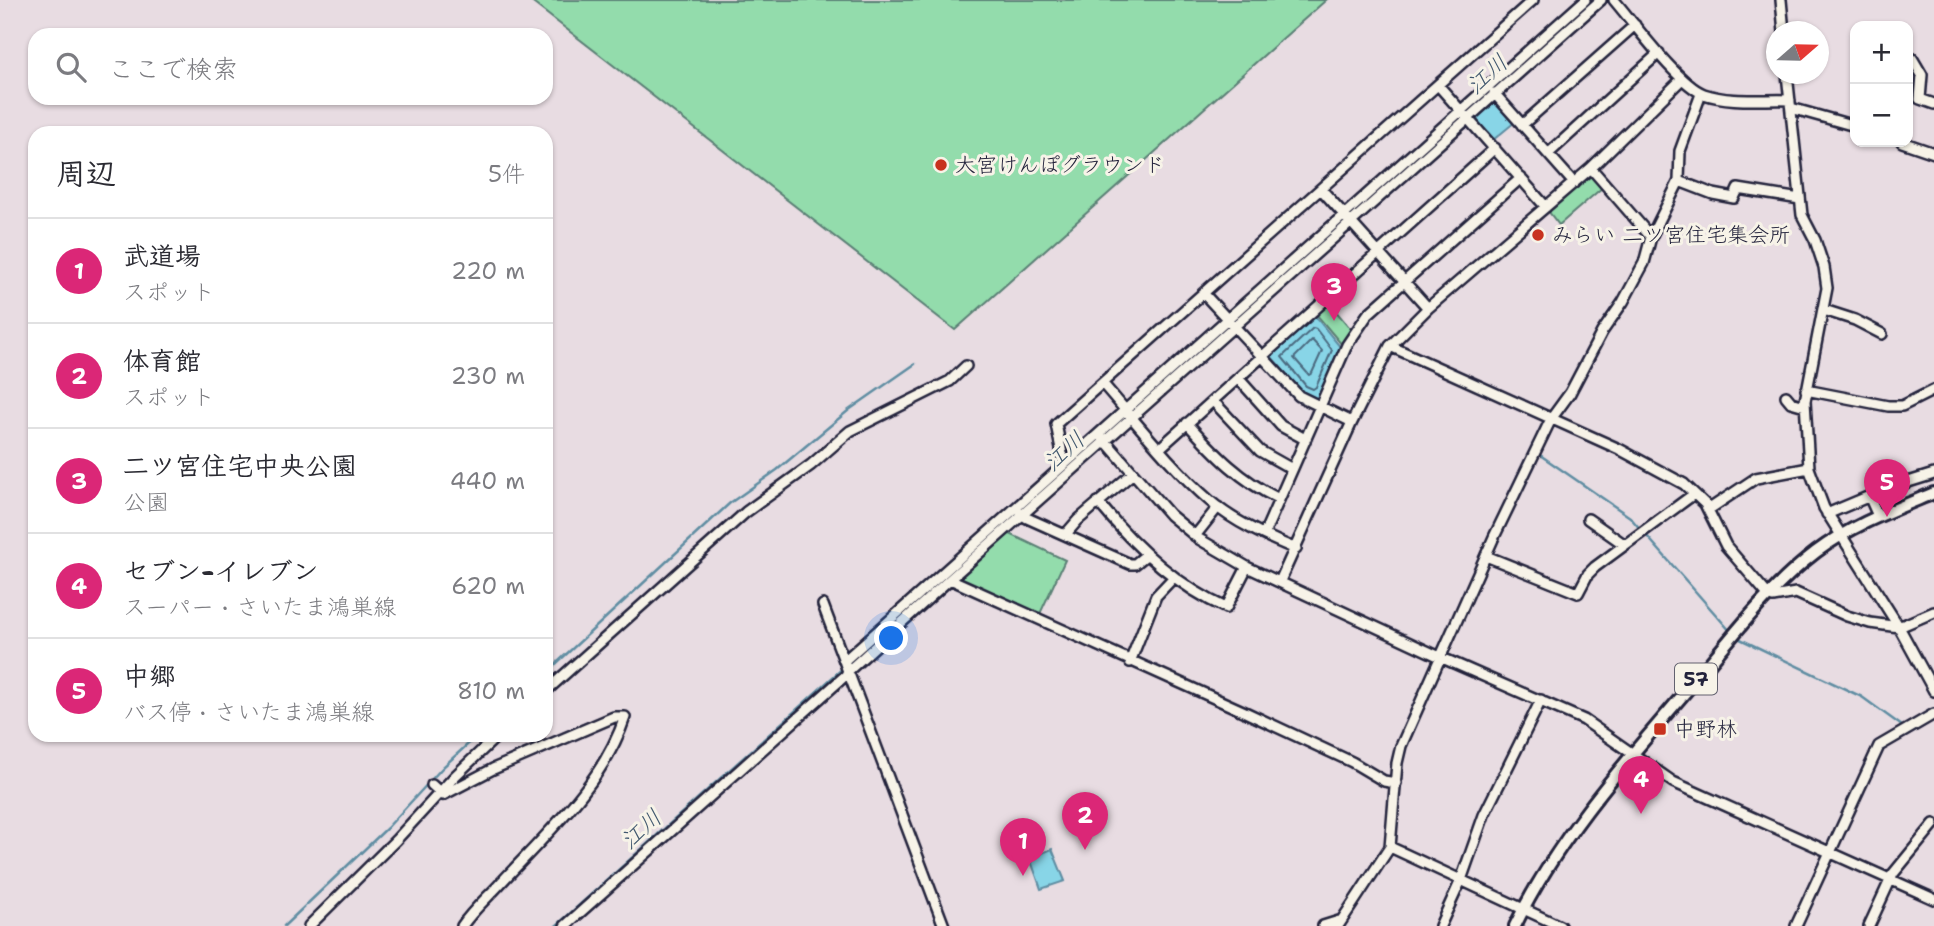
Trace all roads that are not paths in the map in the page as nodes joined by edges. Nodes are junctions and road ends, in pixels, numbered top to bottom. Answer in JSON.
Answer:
{"nodes":[{"id":1,"x":1533,"y":0,"type":"edge"},
{"id":2,"x":1585,"y":0,"type":"edge"},
{"id":3,"x":1601,"y":0,"type":"edge"},
{"id":4,"x":1614,"y":0,"type":"edge"},
{"id":5,"x":1781,"y":0,"type":"edge"},
{"id":6,"x":1783,"y":21,"type":"edge"},
{"id":7,"x":1635,"y":25,"type":"junction"},
{"id":8,"x":1659,"y":53,"type":"junction"},
{"id":9,"x":1913,"y":60,"type":"edge"},
{"id":10,"x":1682,"y":79,"type":"junction"},
{"id":11,"x":1788,"y":84,"type":"edge"},
{"id":12,"x":1438,"y":85,"type":"junction"},
{"id":13,"x":1492,"y":90,"type":"junction"},
{"id":14,"x":1701,"y":93,"type":"junction"},
{"id":15,"x":1791,"y":104,"type":"junction"},
{"id":16,"x":1934,"y":104,"type":"edge"},
{"id":17,"x":1465,"y":114,"type":"junction"},
{"id":18,"x":1522,"y":125,"type":"junction"},
{"id":19,"x":1850,"y":125,"type":"edge"},
{"id":20,"x":1913,"y":146,"type":"edge"},
{"id":21,"x":1495,"y":148,"type":"junction"},
{"id":22,"x":1934,"y":153,"type":"edge"},
{"id":23,"x":1548,"y":154,"type":"junction"},
{"id":24,"x":1591,"y":168,"type":"junction"},
{"id":25,"x":1521,"y":178,"type":"junction"},
{"id":26,"x":1679,"y":181,"type":"junction"},
{"id":27,"x":1573,"y":183,"type":"junction"},
{"id":28,"x":1321,"y":189,"type":"junction"},
{"id":29,"x":1800,"y":199,"type":"junction"},
{"id":30,"x":1546,"y":207,"type":"junction"},
{"id":31,"x":1348,"y":218,"type":"junction"},
{"id":32,"x":1651,"y":237,"type":"junction"},
{"id":33,"x":1378,"y":253,"type":"junction"},
{"id":34,"x":1405,"y":282,"type":"junction"},
{"id":35,"x":1204,"y":294,"type":"junction"},
{"id":36,"x":1428,"y":308,"type":"junction"},
{"id":37,"x":1824,"y":310,"type":"junction"},
{"id":38,"x":1230,"y":323,"type":"junction"},
{"id":39,"x":1882,"y":334,"type":"dead end"},
{"id":40,"x":1390,"y":346,"type":"junction"},
{"id":41,"x":1262,"y":357,"type":"junction"},
{"id":42,"x":966,"y":366,"type":"dead end"},
{"id":43,"x":1238,"y":378,"type":"junction"},
{"id":44,"x":1103,"y":384,"type":"junction"},
{"id":45,"x":1806,"y":390,"type":"junction"},
{"id":46,"x":1934,"y":390,"type":"edge"},
{"id":47,"x":1786,"y":396,"type":"dead end"},
{"id":48,"x":1213,"y":401,"type":"junction"},
{"id":49,"x":1320,"y":406,"type":"junction"},
{"id":50,"x":1805,"y":406,"type":"junction"},
{"id":51,"x":1129,"y":414,"type":"junction"},
{"id":52,"x":1551,"y":419,"type":"junction"},
{"id":53,"x":1352,"y":422,"type":"junction"},
{"id":54,"x":1187,"y":423,"type":"junction"},
{"id":55,"x":1102,"y":437,"type":"junction"},
{"id":56,"x":1305,"y":439,"type":"junction"},
{"id":57,"x":1160,"y":448,"type":"junction"},
{"id":58,"x":1064,"y":464,"type":"junction"},
{"id":59,"x":1810,"y":468,"type":"junction"},
{"id":60,"x":1292,"y":469,"type":"junction"},
{"id":61,"x":1133,"y":473,"type":"junction"},
{"id":62,"x":1934,"y":474,"type":"edge"},
{"id":63,"x":1934,"y":493,"type":"edge"},
{"id":64,"x":1694,"y":494,"type":"junction"},
{"id":65,"x":1870,"y":496,"type":"junction"},
{"id":66,"x":1279,"y":499,"type":"junction"},
{"id":67,"x":1098,"y":502,"type":"junction"},
{"id":68,"x":1218,"y":507,"type":"junction"},
{"id":69,"x":1708,"y":510,"type":"junction"},
{"id":70,"x":1020,"y":511,"type":"junction"},
{"id":71,"x":1827,"y":514,"type":"junction"},
{"id":72,"x":1878,"y":516,"type":"junction"},
{"id":73,"x":1588,"y":519,"type":"dead end"},
{"id":74,"x":1264,"y":534,"type":"junction"},
{"id":75,"x":1065,"y":535,"type":"junction"},
{"id":76,"x":1840,"y":535,"type":"junction"},
{"id":77,"x":1195,"y":536,"type":"junction"},
{"id":78,"x":1625,"y":545,"type":"junction"},
{"id":79,"x":1296,"y":549,"type":"junction"},
{"id":80,"x":1146,"y":555,"type":"junction"},
{"id":81,"x":1486,"y":556,"type":"junction"},
{"id":82,"x":1247,"y":567,"type":"junction"},
{"id":83,"x":1174,"y":577,"type":"junction"},
{"id":84,"x":950,"y":579,"type":"junction"},
{"id":85,"x":1280,"y":581,"type":"junction"},
{"id":86,"x":1768,"y":596,"type":"junction"},
{"id":87,"x":822,"y":605,"type":"dead end"},
{"id":88,"x":1934,"y":612,"type":"edge"},
{"id":89,"x":1899,"y":627,"type":"junction"},
{"id":90,"x":1440,"y":657,"type":"junction"},
{"id":91,"x":1130,"y":662,"type":"junction"},
{"id":92,"x":846,"y":666,"type":"junction"},
{"id":93,"x":553,"y":685,"type":"edge"},
{"id":94,"x":1933,"y":686,"type":"edge"},
{"id":95,"x":1541,"y":700,"type":"junction"},
{"id":96,"x":1934,"y":714,"type":"edge"},
{"id":97,"x":491,"y":742,"type":"edge"},
{"id":98,"x":1633,"y":753,"type":"junction"},
{"id":99,"x":1396,"y":783,"type":"junction"},
{"id":100,"x":432,"y":785,"type":"dead end"},
{"id":101,"x":440,"y":792,"type":"junction"},
{"id":102,"x":1934,"y":824,"type":"edge"},
{"id":103,"x":1390,"y":847,"type":"junction"},
{"id":104,"x":1830,"y":852,"type":"junction"},
{"id":105,"x":1890,"y":879,"type":"junction"},
{"id":106,"x":1461,"y":880,"type":"junction"},
{"id":107,"x":1934,"y":899,"type":"edge"},
{"id":108,"x":1523,"y":909,"type":"junction"},
{"id":109,"x":1339,"y":924,"type":"edge"},
{"id":110,"x":309,"y":926,"type":"edge"},
{"id":111,"x":462,"y":926,"type":"edge"},
{"id":112,"x":565,"y":926,"type":"edge"},
{"id":113,"x":944,"y":926,"type":"edge"},
{"id":114,"x":1323,"y":926,"type":"edge"},
{"id":115,"x":1440,"y":926,"type":"edge"},
{"id":116,"x":1515,"y":926,"type":"edge"},
{"id":117,"x":1560,"y":926,"type":"edge"},
{"id":118,"x":1796,"y":926,"type":"edge"},
{"id":119,"x":1869,"y":926,"type":"edge"}],
"edges":[{"from":1,"to":12,"type":"street"},
{"from":2,"to":13,"type":"street"},
{"from":3,"to":13,"type":"street"},
{"from":4,"to":7,"type":"street"},
{"from":5,"to":6,"type":"street"},
{"from":7,"to":8,"type":"street"},
{"from":7,"to":18,"type":"street"},
{"from":8,"to":10,"type":"street"},
{"from":8,"to":23,"type":"street"},
{"from":9,"to":16,"type":"street"},
{"from":10,"to":14,"type":"street"},
{"from":10,"to":24,"type":"street"},
{"from":11,"to":15,"type":"street"},
{"from":12,"to":17,"type":"street"},
{"from":12,"to":28,"type":"street"},
{"from":13,"to":17,"type":"street"},
{"from":13,"to":18,"type":"street"},
{"from":14,"to":15,"type":"street"},
{"from":14,"to":26,"type":"street"},
{"from":15,"to":19,"type":"street"},
{"from":15,"to":29,"type":"street"},
{"from":17,"to":21,"type":"street"},
{"from":17,"to":31,"type":"street"},
{"from":18,"to":23,"type":"street"},
{"from":20,"to":22,"type":"street"},
{"from":21,"to":25,"type":"street"},
{"from":21,"to":33,"type":"street"},
{"from":23,"to":27,"type":"street"},
{"from":24,"to":27,"type":"street"},
{"from":24,"to":32,"type":"street"},
{"from":25,"to":30,"type":"street"},
{"from":25,"to":34,"type":"street"},
{"from":26,"to":29,"type":"street"},
{"from":26,"to":32,"type":"street"},
{"from":27,"to":30,"type":"street"},
{"from":28,"to":31,"type":"street"},
{"from":28,"to":35,"type":"street"},
{"from":29,"to":37,"type":"street"},
{"from":30,"to":36,"type":"street"},
{"from":31,"to":33,"type":"street"},
{"from":31,"to":38,"type":"street"},
{"from":32,"to":52,"type":"street"},
{"from":33,"to":34,"type":"street"},
{"from":33,"to":41,"type":"street"},
{"from":34,"to":36,"type":"street"},
{"from":34,"to":49,"type":"street"},
{"from":35,"to":38,"type":"street"},
{"from":35,"to":44,"type":"street"},
{"from":36,"to":40,"type":"street"},
{"from":37,"to":39,"type":"street"},
{"from":37,"to":45,"type":"street"},
{"from":38,"to":41,"type":"street"},
{"from":38,"to":51,"type":"street"},
{"from":40,"to":52,"type":"street"},
{"from":40,"to":53,"type":"street"},
{"from":41,"to":43,"type":"street"},
{"from":41,"to":49,"type":"street"},
{"from":42,"to":93,"type":"street"},
{"from":43,"to":48,"type":"street"},
{"from":43,"to":56,"type":"street"},
{"from":44,"to":51,"type":"street"},
{"from":44,"to":58,"type":"street"},
{"from":45,"to":46,"type":"street"},
{"from":45,"to":50,"type":"street"},
{"from":47,"to":50,"type":"street"},
{"from":48,"to":54,"type":"street"},
{"from":48,"to":60,"type":"street"},
{"from":49,"to":53,"type":"street"},
{"from":49,"to":56,"type":"street"},
{"from":50,"to":59,"type":"street"},
{"from":51,"to":55,"type":"street"},
{"from":51,"to":57,"type":"street"},
{"from":52,"to":64,"type":"street"},
{"from":52,"to":81,"type":"street"},
{"from":53,"to":79,"type":"street"},
{"from":54,"to":57,"type":"street"},
{"from":54,"to":66,"type":"street"},
{"from":55,"to":58,"type":"street"},
{"from":55,"to":61,"type":"street"},
{"from":55,"to":70,"type":"street"},
{"from":56,"to":60,"type":"street"},
{"from":57,"to":68,"type":"street"},
{"from":58,"to":70,"type":"street"},
{"from":59,"to":69,"type":"street"},
{"from":59,"to":71,"type":"street"},
{"from":60,"to":66,"type":"street"},
{"from":61,"to":67,"type":"street"},
{"from":61,"to":77,"type":"street"},
{"from":62,"to":65,"type":"street"},
{"from":63,"to":72,"type":"main road","number":"57"},
{"from":64,"to":69,"type":"street"},
{"from":64,"to":78,"type":"street"},
{"from":65,"to":71,"type":"street"},
{"from":65,"to":72,"type":"street"},
{"from":66,"to":74,"type":"street"},
{"from":67,"to":75,"type":"street"},
{"from":67,"to":80,"type":"street"},
{"from":68,"to":74,"type":"street"},
{"from":68,"to":77,"type":"street"},
{"from":69,"to":86,"type":"street"},
{"from":70,"to":75,"type":"street"},
{"from":70,"to":84,"type":"street"},
{"from":70,"to":92,"type":"street"},
{"from":71,"to":76,"type":"street"},
{"from":72,"to":76,"type":"main road","number":"57"},
{"from":73,"to":78,"type":"street"},
{"from":74,"to":79,"type":"street"},
{"from":75,"to":80,"type":"street"},
{"from":76,"to":86,"type":"main road","number":"57"},
{"from":76,"to":89,"type":"street"},
{"from":77,"to":82,"type":"street"},
{"from":78,"to":81,"type":"street"},
{"from":79,"to":85,"type":"street"},
{"from":80,"to":83,"type":"street"},
{"from":81,"to":90,"type":"street"},
{"from":82,"to":83,"type":"street"},
{"from":82,"to":85,"type":"street"},
{"from":83,"to":91,"type":"street"},
{"from":84,"to":91,"type":"street"},
{"from":84,"to":92,"type":"street"},
{"from":85,"to":90,"type":"street"},
{"from":86,"to":89,"type":"street"},
{"from":86,"to":98,"type":"main road","number":"57"},
{"from":87,"to":92,"type":"street"},
{"from":88,"to":89,"type":"street"},
{"from":89,"to":94,"type":"street"},
{"from":90,"to":95,"type":"street"},
{"from":90,"to":99,"type":"street"},
{"from":91,"to":99,"type":"street"},
{"from":92,"to":112,"type":"street"},
{"from":92,"to":113,"type":"street"},
{"from":95,"to":98,"type":"street"},
{"from":95,"to":106,"type":"street"},
{"from":96,"to":104,"type":"street"},
{"from":97,"to":101,"type":"street"},
{"from":98,"to":104,"type":"street"},
{"from":98,"to":108,"type":"main road","number":"57"},
{"from":99,"to":103,"type":"street"},
{"from":100,"to":101,"type":"street"},
{"from":101,"to":110,"type":"street"},
{"from":101,"to":111,"type":"street"},
{"from":102,"to":105,"type":"street"},
{"from":103,"to":106,"type":"street"},
{"from":103,"to":109,"type":"street"},
{"from":104,"to":105,"type":"street"},
{"from":104,"to":118,"type":"street"},
{"from":105,"to":107,"type":"street"},
{"from":105,"to":119,"type":"street"},
{"from":106,"to":108,"type":"street"},
{"from":106,"to":115,"type":"street"},
{"from":108,"to":116,"type":"main road","number":"57"},
{"from":108,"to":117,"type":"street"},
{"from":109,"to":114,"type":"street"}]}
